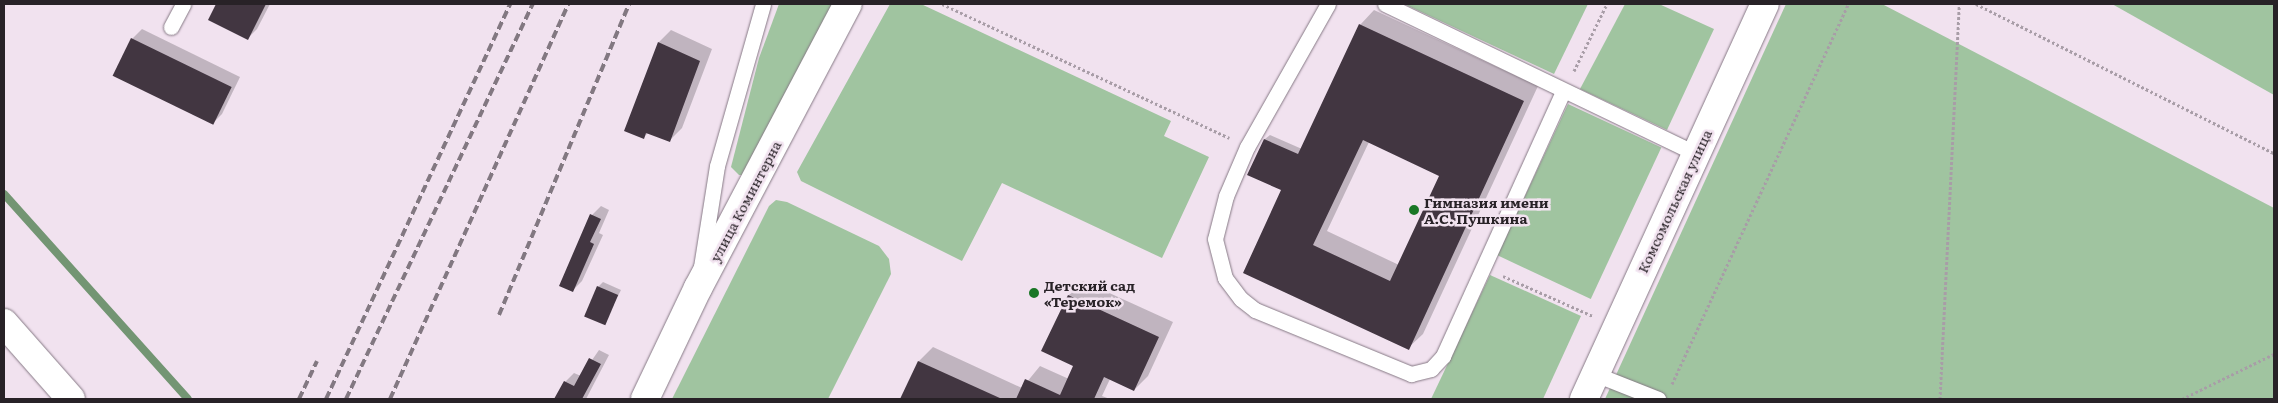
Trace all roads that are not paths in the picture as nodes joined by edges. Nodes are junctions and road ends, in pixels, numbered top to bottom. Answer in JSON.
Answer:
{"nodes":[{"id":1,"x":184,"y":4,"type":"edge"},
{"id":2,"x":763,"y":4,"type":"edge"},
{"id":3,"x":848,"y":4,"type":"edge"},
{"id":4,"x":1328,"y":4,"type":"edge"},
{"id":5,"x":1385,"y":4,"type":"edge"},
{"id":6,"x":1765,"y":4,"type":"edge"},
{"id":7,"x":171,"y":28,"type":"dead end"},
{"id":8,"x":1563,"y":92,"type":"junction"},
{"id":9,"x":1696,"y":154,"type":"junction"},
{"id":10,"x":698,"y":288,"type":"junction"},
{"id":11,"x":4,"y":323,"type":"edge"},
{"id":12,"x":1595,"y":374,"type":"junction"},
{"id":13,"x":1664,"y":395,"type":"edge"},
{"id":14,"x":72,"y":399,"type":"edge"},
{"id":15,"x":645,"y":399,"type":"edge"},
{"id":16,"x":1584,"y":399,"type":"edge"}],
"edges":[{"from":1,"to":7,"type":"lane"},
{"from":2,"to":10,"type":"lane"},
{"from":3,"to":10,"type":"street","name":"улица Коминтерна"},
{"from":4,"to":8,"type":"lane"},
{"from":5,"to":8,"type":"lane"},
{"from":6,"to":9,"type":"street","name":"Комсомольская улица"},
{"from":8,"to":9,"type":"lane"},
{"from":9,"to":12,"type":"street","name":"Комсомольская улица"},
{"from":10,"to":15,"type":"street","name":"улица Коминтерна"},
{"from":11,"to":14,"type":"street"},
{"from":12,"to":13,"type":"lane"},
{"from":12,"to":16,"type":"street","name":"Комсомольская улица"}]}
